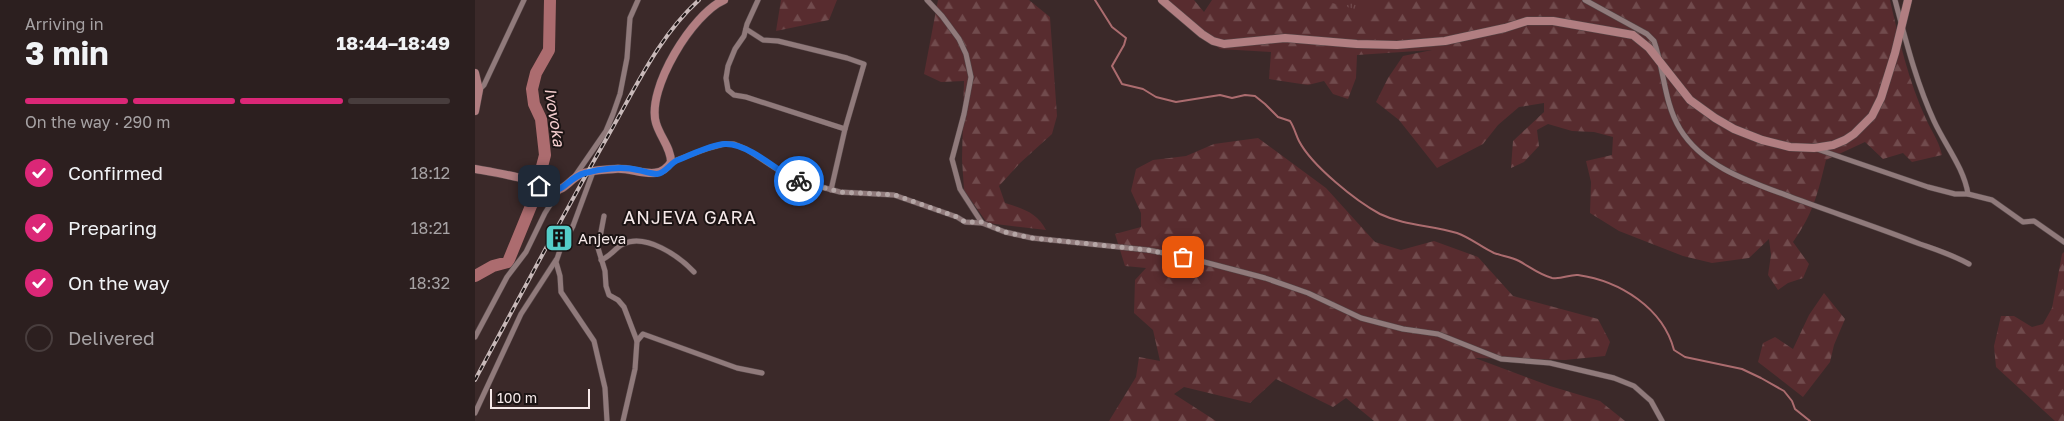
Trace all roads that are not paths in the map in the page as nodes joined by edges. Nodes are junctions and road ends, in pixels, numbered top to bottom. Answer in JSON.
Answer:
{"nodes":[{"id":1,"x":524,"y":0,"type":"edge"},
{"id":2,"x":638,"y":0,"type":"edge"},
{"id":3,"x":724,"y":0,"type":"edge"},
{"id":4,"x":758,"y":0,"type":"edge"},
{"id":5,"x":927,"y":0,"type":"edge"},
{"id":6,"x":1162,"y":0,"type":"edge"},
{"id":7,"x":1585,"y":0,"type":"edge"},
{"id":8,"x":1895,"y":0,"type":"edge"},
{"id":9,"x":1908,"y":0,"type":"edge"},
{"id":10,"x":1902,"y":27,"type":"junction"},
{"id":11,"x":746,"y":29,"type":"junction"},
{"id":12,"x":1660,"y":61,"type":"junction"},
{"id":13,"x":475,"y":73,"type":"edge"},
{"id":14,"x":479,"y":90,"type":"junction"},
{"id":15,"x":475,"y":111,"type":"edge"},
{"id":16,"x":845,"y":129,"type":"junction"},
{"id":17,"x":1814,"y":148,"type":"junction"},
{"id":18,"x":671,"y":162,"type":"junction"},
{"id":19,"x":475,"y":169,"type":"edge"},
{"id":20,"x":593,"y":172,"type":"junction"},
{"id":21,"x":570,"y":182,"type":"junction"},
{"id":22,"x":831,"y":190,"type":"junction"},
{"id":23,"x":559,"y":191,"type":"junction"},
{"id":24,"x":1968,"y":194,"type":"junction"},
{"id":25,"x":604,"y":216,"type":"dead end"},
{"id":26,"x":982,"y":222,"type":"junction"},
{"id":27,"x":2064,"y":242,"type":"edge"},
{"id":28,"x":556,"y":259,"type":"junction"},
{"id":29,"x":601,"y":260,"type":"junction"},
{"id":30,"x":1969,"y":264,"type":"dead end"},
{"id":31,"x":694,"y":272,"type":"dead end"},
{"id":32,"x":475,"y":337,"type":"edge"},
{"id":33,"x":637,"y":341,"type":"junction"},
{"id":34,"x":761,"y":373,"type":"dead end"},
{"id":35,"x":475,"y":413,"type":"edge"},
{"id":36,"x":607,"y":421,"type":"edge"},
{"id":37,"x":623,"y":421,"type":"edge"},
{"id":38,"x":1662,"y":421,"type":"edge"}],
"edges":[{"from":1,"to":14,"type":"street"},
{"from":2,"to":21,"type":"street"},
{"from":3,"to":18,"type":"street"},
{"from":4,"to":11,"type":"street"},
{"from":5,"to":26,"type":"street"},
{"from":6,"to":12,"type":"street"},
{"from":7,"to":12,"type":"street"},
{"from":8,"to":10,"type":"street"},
{"from":9,"to":10,"type":"street"},
{"from":10,"to":17,"type":"street"},
{"from":10,"to":24,"type":"street"},
{"from":11,"to":16,"type":"street"},
{"from":11,"to":16,"type":"street"},
{"from":12,"to":17,"type":"street"},
{"from":12,"to":30,"type":"street"},
{"from":13,"to":14,"type":"street"},
{"from":14,"to":15,"type":"street"},
{"from":16,"to":22,"type":"street"},
{"from":17,"to":24,"type":"street"},
{"from":18,"to":20,"type":"street"},
{"from":18,"to":22,"type":"street"},
{"from":19,"to":23,"type":"street"},
{"from":20,"to":21,"type":"street"},
{"from":20,"to":28,"type":"street"},
{"from":21,"to":23,"type":"street"},
{"from":22,"to":26,"type":"street"},
{"from":23,"to":32,"type":"street"},
{"from":24,"to":27,"type":"street"},
{"from":25,"to":29,"type":"street"},
{"from":26,"to":38,"type":"street"},
{"from":28,"to":35,"type":"street"},
{"from":28,"to":36,"type":"street"},
{"from":29,"to":31,"type":"street"},
{"from":29,"to":33,"type":"street"},
{"from":33,"to":34,"type":"street"},
{"from":33,"to":37,"type":"street"}]}
